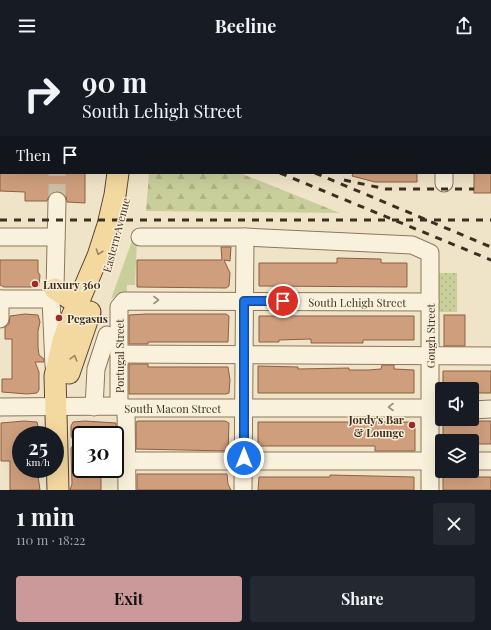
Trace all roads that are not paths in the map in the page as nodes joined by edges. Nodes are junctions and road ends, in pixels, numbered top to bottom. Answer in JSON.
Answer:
{"nodes":[{"id":1,"x":118,"y":174,"type":"edge"},
{"id":2,"x":130,"y":174,"type":"edge"},
{"id":3,"x":57,"y":201,"type":"tunnel mouth"},
{"id":4,"x":0,"y":237,"type":"edge"},
{"id":5,"x":56,"y":237,"type":"junction"},
{"id":6,"x":140,"y":237,"type":"dead end"},
{"id":7,"x":245,"y":237,"type":"junction"},
{"id":8,"x":53,"y":294,"type":"junction"},
{"id":9,"x":80,"y":298,"type":"junction"},
{"id":10,"x":0,"y":299,"type":"edge"},
{"id":11,"x":244,"y":301,"type":"junction"},
{"id":12,"x":430,"y":302,"type":"junction"},
{"id":13,"x":119,"y":307,"type":"joint"},
{"id":14,"x":0,"y":319,"type":"edge"},
{"id":15,"x":107,"y":335,"type":"dead end"},
{"id":16,"x":119,"y":354,"type":"junction"},
{"id":17,"x":244,"y":355,"type":"junction"},
{"id":18,"x":430,"y":355,"type":"junction"},
{"id":19,"x":491,"y":356,"type":"edge"},
{"id":20,"x":55,"y":376,"type":"junction"},
{"id":21,"x":435,"y":400,"type":"edge"},
{"id":22,"x":0,"y":407,"type":"edge"},
{"id":23,"x":94,"y":407,"type":"junction"},
{"id":24,"x":123,"y":407,"type":"junction"},
{"id":25,"x":244,"y":407,"type":"junction"},
{"id":26,"x":56,"y":408,"type":"junction"},
{"id":27,"x":435,"y":409,"type":"edge"},
{"id":28,"x":479,"y":410,"type":"edge"},
{"id":29,"x":491,"y":410,"type":"edge"},
{"id":30,"x":491,"y":460,"type":"edge"},
{"id":31,"x":127,"y":461,"type":"junction"},
{"id":32,"x":435,"y":461,"type":"edge"},
{"id":33,"x":479,"y":461,"type":"edge"},
{"id":34,"x":244,"y":462,"type":"junction"},
{"id":35,"x":435,"y":466,"type":"edge"},
{"id":36,"x":58,"y":490,"type":"edge"},
{"id":37,"x":127,"y":490,"type":"edge"},
{"id":38,"x":243,"y":490,"type":"edge"},
{"id":39,"x":430,"y":490,"type":"edge"}],
"edges":[{"from":1,"to":9,"type":"main road","name":"Eastern Avenue","one_way":true},
{"from":26,"to":2,"type":"main road","name":"Eastern Avenue","one_way":true},
{"from":3,"to":5,"type":"street","name":"Eastern Avenue"},
{"from":4,"to":5,"type":"street"},
{"from":5,"to":8,"type":"street","name":"Eastern Avenue"},
{"from":6,"to":7,"type":"street"},
{"from":7,"to":11,"type":"street"},
{"from":7,"to":12,"type":"street","name":"Gough Street"},
{"from":8,"to":9,"type":"main road"},
{"from":8,"to":10,"type":"street"},
{"from":8,"to":20,"type":"street","name":"Eastern Avenue"},
{"from":9,"to":20,"type":"main road","name":"Eastern Avenue"},
{"from":10,"to":14,"type":"street"},
{"from":11,"to":12,"type":"street","name":"South Lehigh Street"},
{"from":13,"to":11,"type":"street","name":"South Lehigh Street","one_way":true},
{"from":11,"to":17,"type":"street"},
{"from":12,"to":18,"type":"street","name":"Gough Street"},
{"from":13,"to":16,"type":"street","name":"Portugal Street"},
{"from":15,"to":23,"type":"street"},
{"from":16,"to":17,"type":"street"},
{"from":16,"to":24,"type":"street","name":"Portugal Street"},
{"from":17,"to":18,"type":"street"},
{"from":17,"to":25,"type":"street"},
{"from":18,"to":19,"type":"street"},
{"from":18,"to":21,"type":"street","name":"Gough Street"},
{"from":20,"to":26,"type":"main road","name":"Eastern Avenue"},
{"from":22,"to":26,"type":"street","name":"South Macon Street"},
{"from":23,"to":24,"type":"street","name":"South Macon Street"},
{"from":23,"to":26,"type":"street","name":"South Macon Street"},
{"from":24,"to":25,"type":"street","name":"South Macon Street"},
{"from":24,"to":31,"type":"street","name":"Portugal Street"},
{"from":27,"to":25,"type":"street","name":"South Macon Street","one_way":true},
{"from":25,"to":34,"type":"street"},
{"from":26,"to":36,"type":"main road","name":"Eastern Avenue"},
{"from":28,"to":29,"type":"street"},
{"from":30,"to":33,"type":"street"},
{"from":31,"to":34,"type":"street"},
{"from":31,"to":37,"type":"street","name":"Portugal Street"},
{"from":32,"to":34,"type":"street"},
{"from":34,"to":38,"type":"street"},
{"from":35,"to":39,"type":"street","name":"Gough Street"}]}
